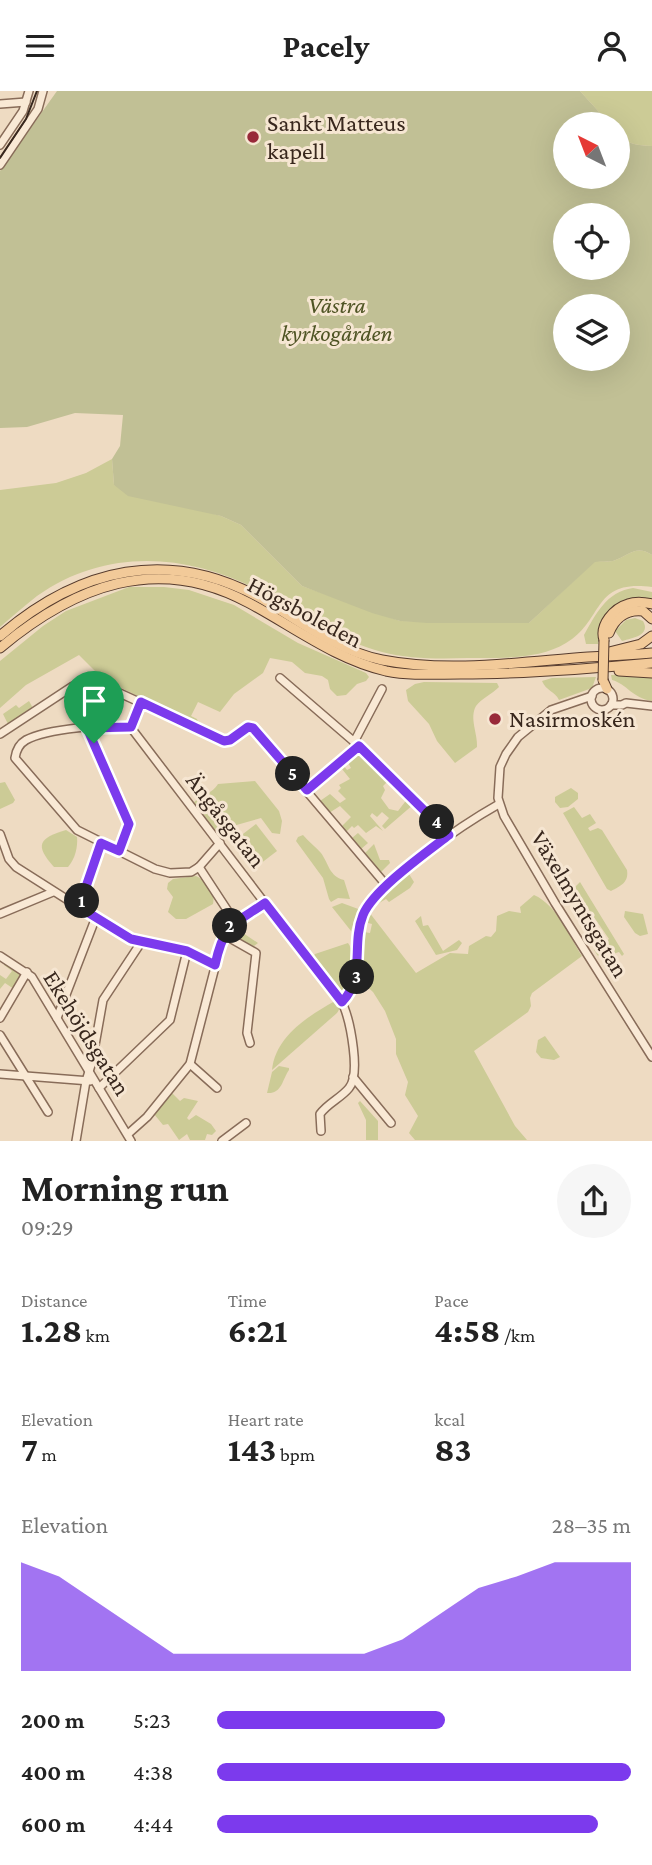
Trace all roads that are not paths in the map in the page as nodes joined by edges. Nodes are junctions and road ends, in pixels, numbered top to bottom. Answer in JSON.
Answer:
{"nodes":[{"id":1,"x":29,"y":91,"type":"edge"},
{"id":2,"x":42,"y":94,"type":"edge"},
{"id":3,"x":26,"y":102,"type":"junction"},
{"id":4,"x":0,"y":104,"type":"edge"},
{"id":5,"x":0,"y":145,"type":"edge"},
{"id":6,"x":0,"y":165,"type":"edge"},
{"id":7,"x":652,"y":604,"type":"edge"},
{"id":8,"x":652,"y":619,"type":"edge"},
{"id":9,"x":0,"y":636,"type":"edge"},
{"id":10,"x":652,"y":636,"type":"edge"},
{"id":11,"x":604,"y":640,"type":"junction"},
{"id":12,"x":0,"y":648,"type":"edge"},
{"id":13,"x":652,"y":653,"type":"edge"},
{"id":14,"x":587,"y":657,"type":"junction"},
{"id":15,"x":652,"y":663,"type":"edge"},
{"id":16,"x":606,"y":667,"type":"junction"},
{"id":17,"x":652,"y":673,"type":"edge"},
{"id":18,"x":280,"y":678,"type":"dead end"},
{"id":19,"x":382,"y":689,"type":"dead end"},
{"id":20,"x":601,"y":692,"type":"junction"},
{"id":21,"x":141,"y":702,"type":"junction"},
{"id":22,"x":626,"y":703,"type":"junction"},
{"id":23,"x":611,"y":705,"type":"junction"},
{"id":24,"x":652,"y":706,"type":"edge"},
{"id":25,"x":131,"y":727,"type":"junction"},
{"id":26,"x":87,"y":728,"type":"junction"},
{"id":27,"x":0,"y":734,"type":"edge"},
{"id":28,"x":357,"y":744,"type":"junction"},
{"id":29,"x":307,"y":790,"type":"junction"},
{"id":30,"x":499,"y":804,"type":"junction"},
{"id":31,"x":0,"y":834,"type":"edge"},
{"id":32,"x":449,"y":835,"type":"junction"},
{"id":33,"x":101,"y":843,"type":"junction"},
{"id":34,"x":219,"y":843,"type":"junction"},
{"id":35,"x":119,"y":851,"type":"junction"},
{"id":36,"x":198,"y":867,"type":"junction"},
{"id":37,"x":387,"y":886,"type":"junction"},
{"id":38,"x":53,"y":891,"type":"junction"},
{"id":39,"x":265,"y":903,"type":"junction"},
{"id":40,"x":79,"y":907,"type":"junction"},
{"id":41,"x":0,"y":914,"type":"edge"},
{"id":42,"x":96,"y":917,"type":"junction"},
{"id":43,"x":235,"y":922,"type":"junction"},
{"id":44,"x":226,"y":936,"type":"junction"},
{"id":45,"x":142,"y":941,"type":"junction"},
{"id":46,"x":187,"y":951,"type":"junction"},
{"id":47,"x":0,"y":956,"type":"edge"},
{"id":48,"x":215,"y":965,"type":"junction"},
{"id":49,"x":27,"y":972,"type":"junction"},
{"id":50,"x":342,"y":1002,"type":"junction"},
{"id":51,"x":0,"y":1018,"type":"edge"},
{"id":52,"x":57,"y":1018,"type":"junction"},
{"id":53,"x":0,"y":1035,"type":"edge"},
{"id":54,"x":250,"y":1043,"type":"dead end"},
{"id":55,"x":652,"y":1057,"type":"edge"},
{"id":56,"x":190,"y":1064,"type":"junction"},
{"id":57,"x":90,"y":1072,"type":"junction"},
{"id":58,"x":0,"y":1074,"type":"edge"},
{"id":59,"x":26,"y":1077,"type":"junction"},
{"id":60,"x":353,"y":1077,"type":"junction"},
{"id":61,"x":86,"y":1081,"type":"junction"},
{"id":62,"x":97,"y":1085,"type":"junction"},
{"id":63,"x":217,"y":1088,"type":"dead end"},
{"id":64,"x":48,"y":1112,"type":"dead end"},
{"id":65,"x":391,"y":1122,"type":"dead end"},
{"id":66,"x":246,"y":1123,"type":"dead end"},
{"id":67,"x":321,"y":1132,"type":"dead end"},
{"id":68,"x":129,"y":1137,"type":"edge"},
{"id":69,"x":76,"y":1140,"type":"edge"},
{"id":70,"x":222,"y":1140,"type":"edge"}],
"edges":[{"from":1,"to":3,"type":"street"},
{"from":2,"to":6,"type":"street"},
{"from":3,"to":4,"type":"street"},
{"from":3,"to":5,"type":"street"},
{"from":7,"to":11,"type":"main road"},
{"from":8,"to":11,"type":"main road"},
{"from":9,"to":14,"type":"main road","name":"Högsboleden"},
{"from":10,"to":14,"type":"main road"},
{"from":11,"to":20,"type":"main road","bridge":true},
{"from":12,"to":16,"type":"main road","name":"Högsboleden"},
{"from":13,"to":14,"type":"main road","name":"Högsboleden"},
{"from":15,"to":16,"type":"main road","name":"Högsboleden"},
{"from":16,"to":17,"type":"main road"},
{"from":18,"to":28,"type":"street"},
{"from":19,"to":28,"type":"street"},
{"from":20,"to":22,"type":"street"},
{"from":20,"to":23,"type":"street"},
{"from":20,"to":23,"type":"street"},
{"from":20,"to":30,"type":"street"},
{"from":21,"to":25,"type":"street"},
{"from":21,"to":27,"type":"street"},
{"from":21,"to":29,"type":"street"},
{"from":22,"to":23,"type":"street"},
{"from":22,"to":24,"type":"street"},
{"from":25,"to":26,"type":"street"},
{"from":25,"to":34,"type":"street","name":"Ängåsgatan"},
{"from":26,"to":33,"type":"street"},
{"from":26,"to":35,"type":"street"},
{"from":28,"to":29,"type":"street"},
{"from":28,"to":32,"type":"street"},
{"from":29,"to":37,"type":"street"},
{"from":30,"to":32,"type":"street"},
{"from":30,"to":55,"type":"street","name":"Växelmyntsgatan"},
{"from":31,"to":38,"type":"street"},
{"from":32,"to":37,"type":"street"},
{"from":33,"to":35,"type":"street"},
{"from":33,"to":40,"type":"street"},
{"from":34,"to":36,"type":"street"},
{"from":34,"to":39,"type":"street","name":"Ängåsgatan"},
{"from":35,"to":36,"type":"street"},
{"from":36,"to":43,"type":"street"},
{"from":37,"to":50,"type":"street"},
{"from":38,"to":40,"type":"street"},
{"from":38,"to":41,"type":"street"},
{"from":39,"to":43,"type":"street"},
{"from":39,"to":50,"type":"street","name":"Ängåsgatan"},
{"from":40,"to":42,"type":"street"},
{"from":42,"to":45,"type":"street"},
{"from":42,"to":52,"type":"street"},
{"from":43,"to":44,"type":"street"},
{"from":44,"to":48,"type":"street"},
{"from":44,"to":54,"type":"street"},
{"from":45,"to":46,"type":"street"},
{"from":45,"to":57,"type":"street"},
{"from":46,"to":48,"type":"street"},
{"from":46,"to":62,"type":"street"},
{"from":47,"to":49,"type":"street","name":"Ekehöjdsgatan"},
{"from":48,"to":56,"type":"street"},
{"from":49,"to":51,"type":"street"},
{"from":49,"to":52,"type":"street","name":"Ekehöjdsgatan"},
{"from":50,"to":60,"type":"street"},
{"from":52,"to":57,"type":"street","name":"Ekehöjdsgatan"},
{"from":53,"to":59,"type":"street"},
{"from":56,"to":63,"type":"street"},
{"from":56,"to":68,"type":"street"},
{"from":57,"to":61,"type":"street"},
{"from":57,"to":62,"type":"street","name":"Ekehöjdsgatan"},
{"from":58,"to":59,"type":"street"},
{"from":59,"to":61,"type":"street"},
{"from":59,"to":64,"type":"street"},
{"from":60,"to":65,"type":"street"},
{"from":60,"to":67,"type":"street"},
{"from":61,"to":62,"type":"street"},
{"from":61,"to":69,"type":"street"},
{"from":62,"to":68,"type":"street","name":"Ekehöjdsgatan"},
{"from":66,"to":70,"type":"street"}]}
